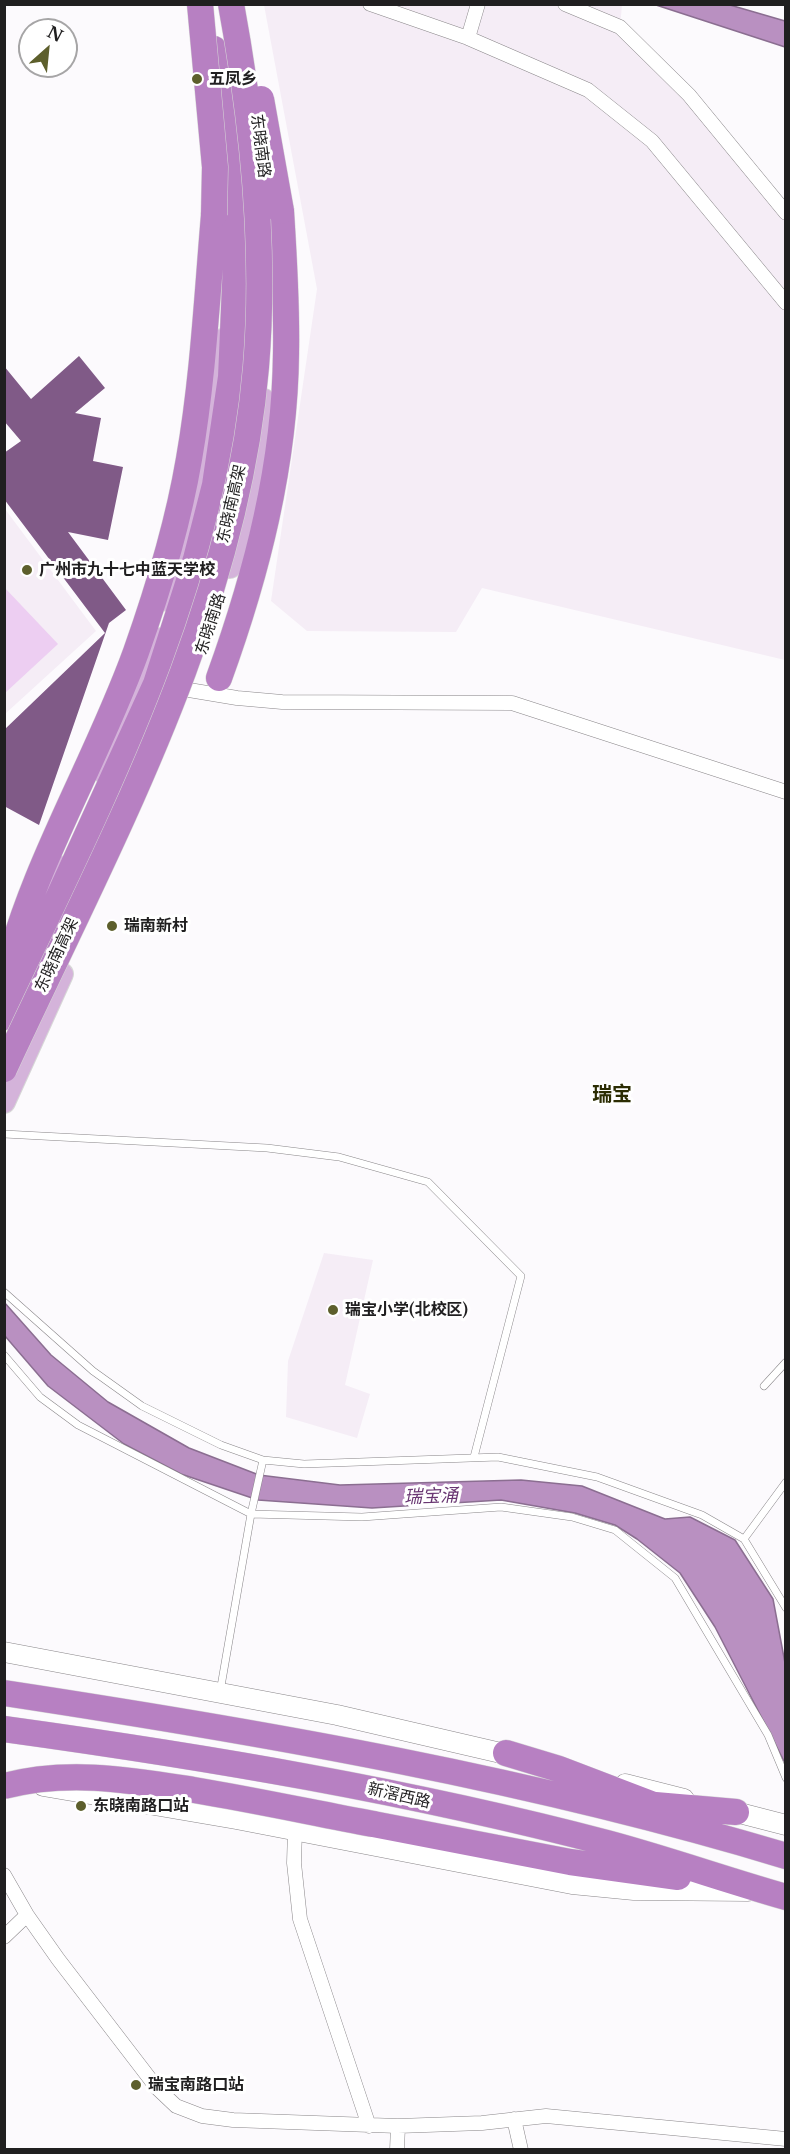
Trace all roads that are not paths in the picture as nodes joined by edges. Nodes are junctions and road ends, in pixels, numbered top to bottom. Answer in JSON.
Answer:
{"nodes":[{"id":1,"x":199,"y":4,"type":"edge"},
{"id":2,"x":207,"y":4,"type":"edge"},
{"id":3,"x":231,"y":4,"type":"edge"},
{"id":4,"x":240,"y":4,"type":"edge"},
{"id":5,"x":370,"y":4,"type":"edge"},
{"id":6,"x":478,"y":4,"type":"edge"},
{"id":7,"x":565,"y":4,"type":"edge"},
{"id":8,"x":468,"y":38,"type":"junction"},
{"id":9,"x":786,"y":213,"type":"edge"},
{"id":10,"x":786,"y":303,"type":"edge"},
{"id":11,"x":219,"y":678,"type":"dead end"},
{"id":12,"x":189,"y":690,"type":"junction"},
{"id":13,"x":786,"y":792,"type":"edge"},
{"id":14,"x":4,"y":981,"type":"edge"},
{"id":15,"x":4,"y":1017,"type":"edge"},
{"id":16,"x":4,"y":1069,"type":"edge"},
{"id":17,"x":4,"y":1102,"type":"edge"},
{"id":18,"x":4,"y":1134,"type":"edge"},
{"id":19,"x":4,"y":1292,"type":"edge"},
{"id":20,"x":4,"y":1355,"type":"edge"},
{"id":21,"x":786,"y":1362,"type":"edge"},
{"id":22,"x":764,"y":1386,"type":"dead end"},
{"id":23,"x":474,"y":1457,"type":"junction"},
{"id":24,"x":263,"y":1460,"type":"junction"},
{"id":25,"x":786,"y":1482,"type":"edge"},
{"id":26,"x":251,"y":1514,"type":"junction"},
{"id":27,"x":744,"y":1539,"type":"junction"},
{"id":28,"x":786,"y":1608,"type":"edge"},
{"id":29,"x":4,"y":1652,"type":"edge"},
{"id":30,"x":220,"y":1692,"type":"junction"},
{"id":31,"x":4,"y":1693,"type":"edge"},
{"id":32,"x":4,"y":1729,"type":"edge"},
{"id":33,"x":506,"y":1754,"type":"junction"},
{"id":34,"x":786,"y":1778,"type":"edge"},
{"id":35,"x":4,"y":1779,"type":"edge"},
{"id":36,"x":4,"y":1786,"type":"edge"},
{"id":37,"x":563,"y":1797,"type":"junction"},
{"id":38,"x":654,"y":1805,"type":"junction"},
{"id":39,"x":736,"y":1812,"type":"junction"},
{"id":40,"x":782,"y":1824,"type":"edge"},
{"id":41,"x":295,"y":1830,"type":"junction"},
{"id":42,"x":778,"y":1853,"type":"edge"},
{"id":43,"x":4,"y":1875,"type":"edge"},
{"id":44,"x":761,"y":1890,"type":"junction"},
{"id":45,"x":786,"y":1897,"type":"edge"},
{"id":46,"x":27,"y":1915,"type":"junction"},
{"id":47,"x":4,"y":1937,"type":"edge"},
{"id":48,"x":514,"y":2119,"type":"junction"},
{"id":49,"x":369,"y":2126,"type":"junction"},
{"id":50,"x":398,"y":2126,"type":"junction"},
{"id":51,"x":786,"y":2139,"type":"edge"},
{"id":52,"x":397,"y":2150,"type":"edge"},
{"id":53,"x":521,"y":2150,"type":"edge"}],
"edges":[{"from":1,"to":14,"type":"highway","bridge":true},
{"from":1,"to":14,"type":"main road"},
{"from":2,"to":15,"type":"highway","name":"东晓南高架"},
{"from":3,"to":16,"type":"highway","name":"东晓南高架","bridge":true},
{"from":4,"to":11,"type":"highway","bridge":true},
{"from":4,"to":12,"type":"main road","name":"东晓南路"},
{"from":5,"to":8,"type":"street"},
{"from":6,"to":8,"type":"street"},
{"from":7,"to":9,"type":"street"},
{"from":8,"to":10,"type":"street"},
{"from":12,"to":13,"type":"street"},
{"from":12,"to":17,"type":"main road","name":"东晓南路"},
{"from":18,"to":23,"type":"lane"},
{"from":19,"to":24,"type":"lane"},
{"from":20,"to":26,"type":"lane"},
{"from":21,"to":22,"type":"lane"},
{"from":23,"to":24,"type":"lane"},
{"from":23,"to":27,"type":"lane"},
{"from":24,"to":26,"type":"lane"},
{"from":25,"to":27,"type":"lane"},
{"from":26,"to":30,"type":"lane"},
{"from":26,"to":34,"type":"lane"},
{"from":27,"to":28,"type":"lane"},
{"from":29,"to":30,"type":"main road"},
{"from":30,"to":33,"type":"main road"},
{"from":31,"to":37,"type":"highway","name":"新滘西路"},
{"from":32,"to":44,"type":"highway","name":"新滘西路"},
{"from":33,"to":38,"type":"highway"},
{"from":33,"to":39,"type":"main road"},
{"from":35,"to":41,"type":"main road"},
{"from":36,"to":44,"type":"highway","bridge":true},
{"from":37,"to":38,"type":"highway"},
{"from":37,"to":42,"type":"highway","name":"新滘西路"},
{"from":38,"to":39,"type":"highway"},
{"from":38,"to":42,"type":"highway"},
{"from":39,"to":40,"type":"main road"},
{"from":41,"to":44,"type":"main road"},
{"from":41,"to":49,"type":"street"},
{"from":43,"to":46,"type":"street"},
{"from":44,"to":45,"type":"highway","name":"新滘西路"},
{"from":46,"to":47,"type":"street"},
{"from":46,"to":49,"type":"street"},
{"from":48,"to":50,"type":"street"},
{"from":48,"to":51,"type":"street"},
{"from":48,"to":53,"type":"street"},
{"from":49,"to":50,"type":"street"},
{"from":50,"to":52,"type":"street"}]}
